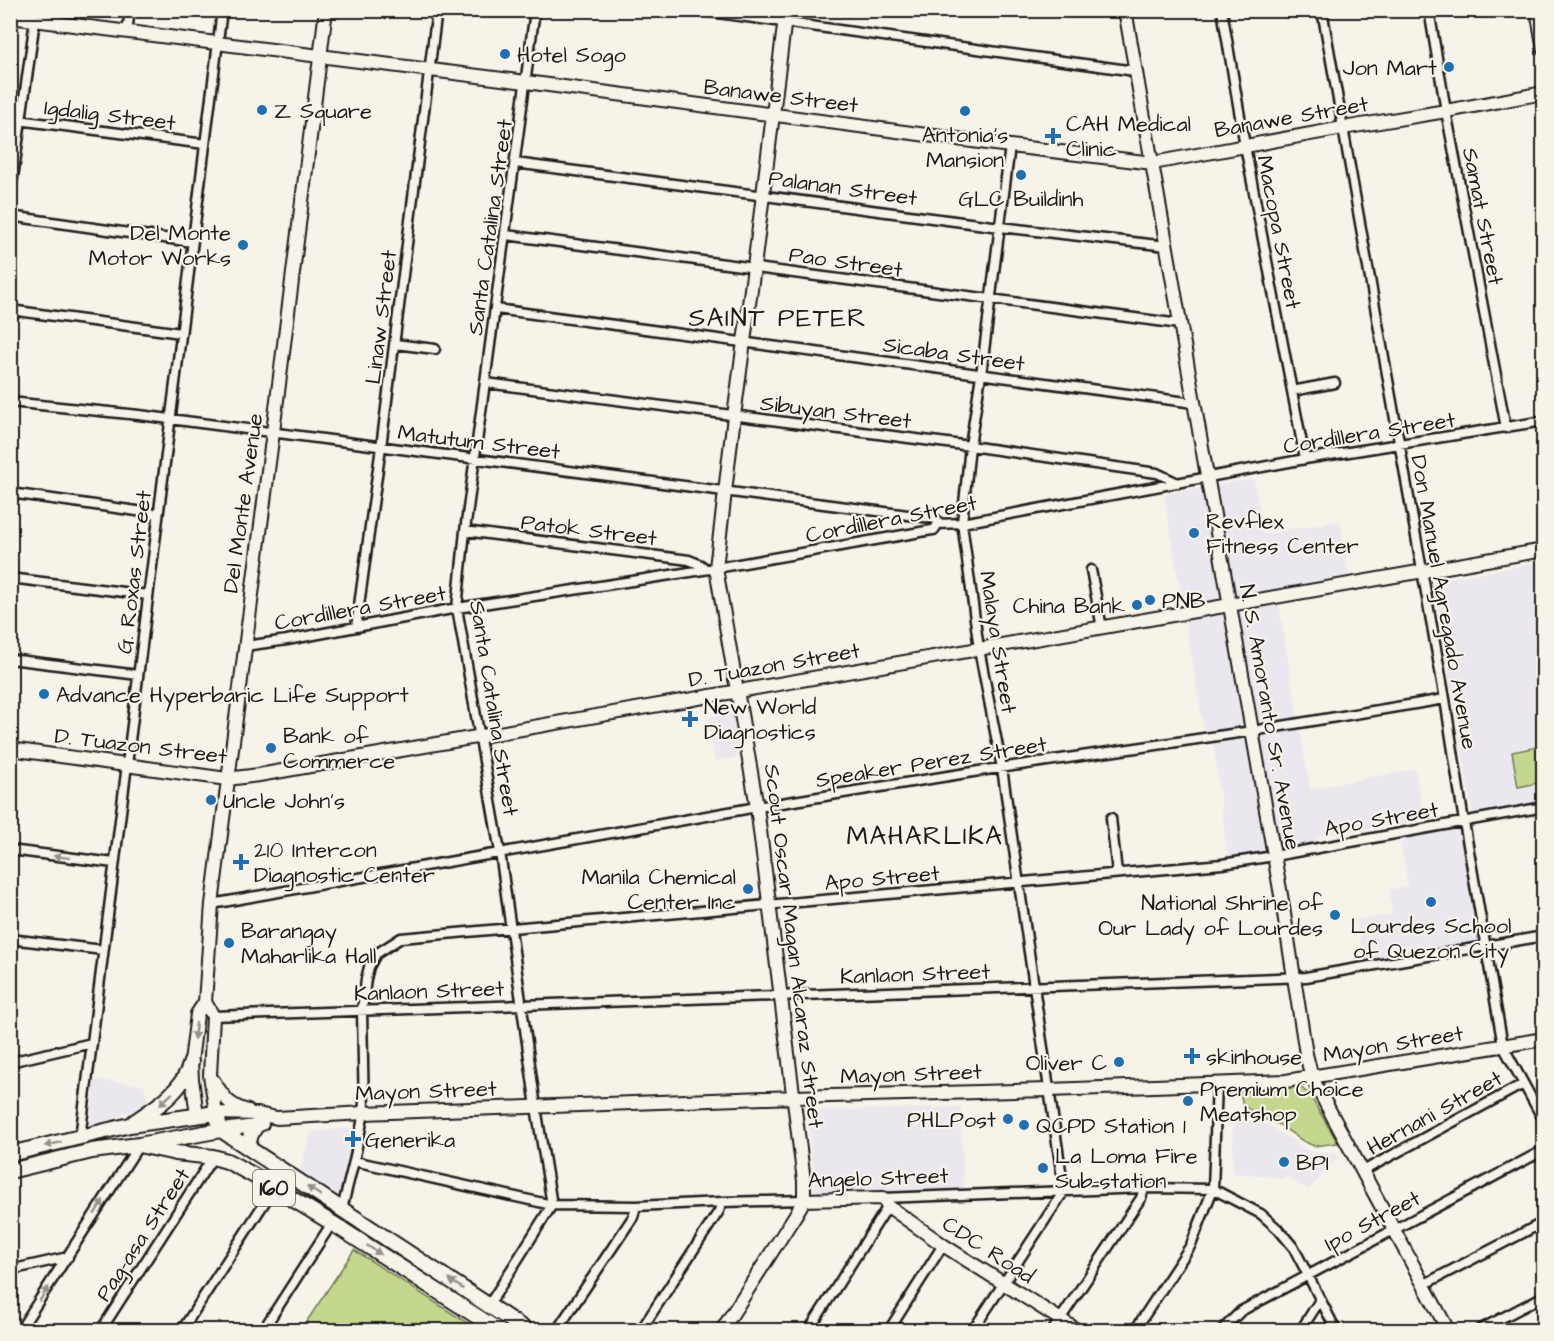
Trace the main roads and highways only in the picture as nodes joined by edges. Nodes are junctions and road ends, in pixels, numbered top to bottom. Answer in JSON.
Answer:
{"nodes":[{"id":1,"x":191,"y":1062,"type":"road end"},
{"id":2,"x":197,"y":1115,"type":"junction"},
{"id":3,"x":257,"y":1120,"type":"road end"},
{"id":4,"x":130,"y":1125,"type":"junction"},
{"id":5,"x":221,"y":1130,"type":"junction"},
{"id":6,"x":200,"y":1134,"type":"junction"},
{"id":7,"x":139,"y":1145,"type":"junction"},
{"id":8,"x":249,"y":1148,"type":"junction"},
{"id":9,"x":10,"y":1154,"type":"edge"},
{"id":10,"x":213,"y":1157,"type":"junction"},
{"id":11,"x":10,"y":1171,"type":"edge"},
{"id":12,"x":498,"y":1330,"type":"edge"},
{"id":13,"x":526,"y":1330,"type":"edge"}],
"edges":[{"from":1,"to":4,"type":"main road","one_way":true},
{"from":2,"to":4,"type":"main road"},
{"from":2,"to":5,"type":"main road"},
{"from":2,"to":6,"type":"main road"},
{"from":3,"to":8,"type":"main road"},
{"from":4,"to":9,"type":"main road","one_way":true},
{"from":5,"to":6,"type":"main road"},
{"from":5,"to":8,"type":"main road","number":"160"},
{"from":6,"to":7,"type":"main road"},
{"from":6,"to":10,"type":"main road"},
{"from":7,"to":10,"type":"main road"},
{"from":7,"to":11,"type":"main road"},
{"from":13,"to":8,"type":"main road","number":"160","one_way":true},
{"from":10,"to":12,"type":"main road","number":"160","one_way":true}]}
